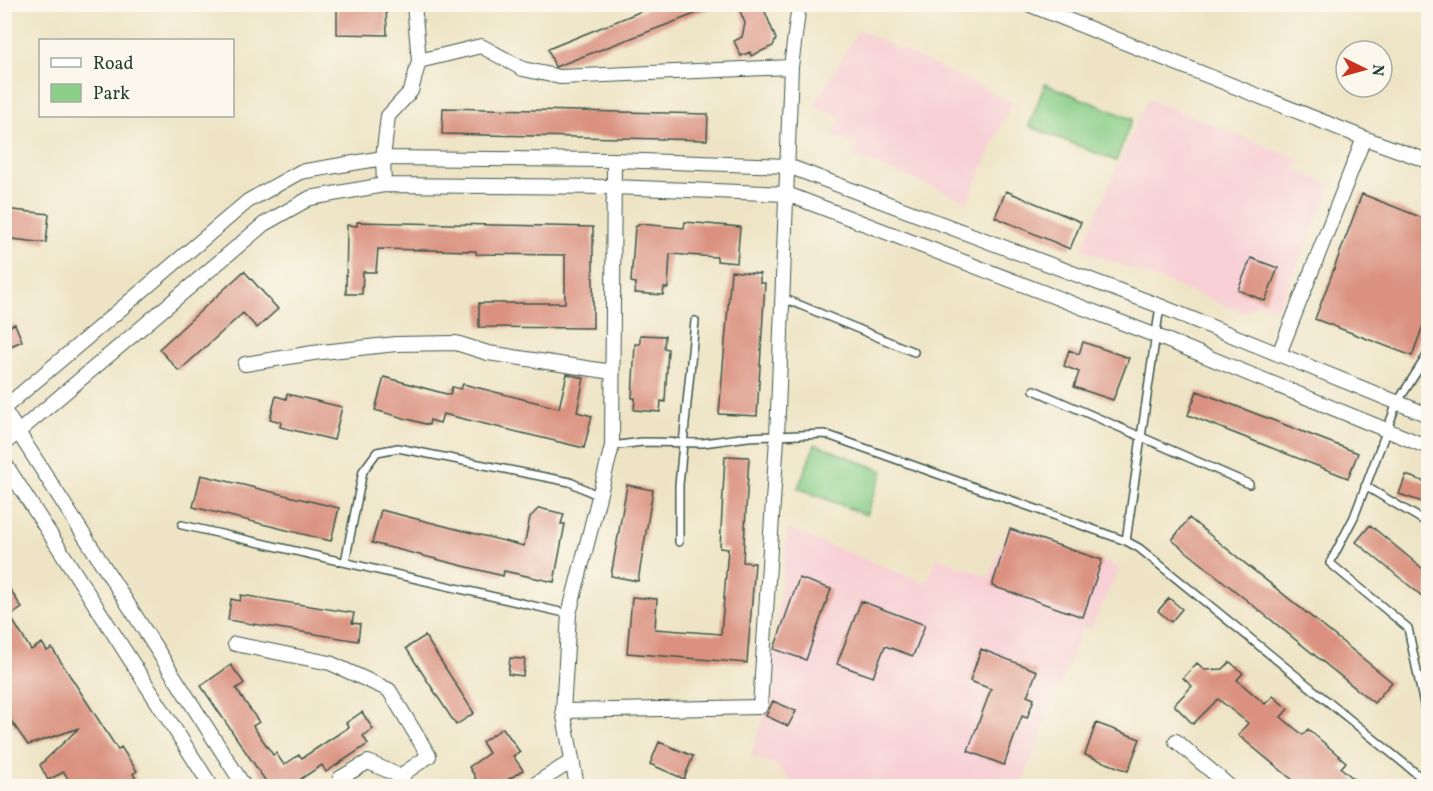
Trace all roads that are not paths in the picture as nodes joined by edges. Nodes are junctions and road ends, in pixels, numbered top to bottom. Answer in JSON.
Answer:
{"nodes":[{"id":1,"x":414,"y":4,"type":"edge"},
{"id":2,"x":799,"y":4,"type":"edge"},
{"id":3,"x":1028,"y":4,"type":"edge"},
{"id":4,"x":419,"y":61,"type":"junction"},
{"id":5,"x":791,"y":67,"type":"junction"},
{"id":6,"x":1364,"y":138,"type":"junction"},
{"id":7,"x":383,"y":158,"type":"junction"},
{"id":8,"x":614,"y":160,"type":"junction"},
{"id":9,"x":1428,"y":161,"type":"edge"},
{"id":10,"x":788,"y":166,"type":"junction"},
{"id":11,"x":384,"y":185,"type":"junction"},
{"id":12,"x":613,"y":187,"type":"junction"},
{"id":13,"x":787,"y":194,"type":"junction"},
{"id":14,"x":783,"y":297,"type":"junction"},
{"id":15,"x":1160,"y":306,"type":"junction"},
{"id":16,"x":695,"y":321,"type":"dead end"},
{"id":17,"x":1154,"y":335,"type":"junction"},
{"id":18,"x":914,"y":352,"type":"dead end"},
{"id":19,"x":1279,"y":354,"type":"junction"},
{"id":20,"x":1428,"y":354,"type":"edge"},
{"id":21,"x":245,"y":364,"type":"dead end"},
{"id":22,"x":612,"y":372,"type":"junction"},
{"id":23,"x":1034,"y":390,"type":"dead end"},
{"id":24,"x":1397,"y":403,"type":"junction"},
{"id":25,"x":4,"y":409,"type":"edge"},
{"id":26,"x":1428,"y":415,"type":"edge"},
{"id":27,"x":1386,"y":430,"type":"junction"},
{"id":28,"x":19,"y":432,"type":"junction"},
{"id":29,"x":1140,"y":437,"type":"junction"},
{"id":30,"x":777,"y":438,"type":"junction"},
{"id":31,"x":682,"y":443,"type":"junction"},
{"id":32,"x":4,"y":444,"type":"edge"},
{"id":33,"x":612,"y":446,"type":"junction"},
{"id":34,"x":1428,"y":447,"type":"edge"},
{"id":35,"x":4,"y":462,"type":"edge"},
{"id":36,"x":1248,"y":484,"type":"dead end"},
{"id":37,"x":1365,"y":486,"type":"junction"},
{"id":38,"x":599,"y":496,"type":"junction"},
{"id":39,"x":1428,"y":523,"type":"edge"},
{"id":40,"x":182,"y":525,"type":"dead end"},
{"id":41,"x":1126,"y":541,"type":"junction"},
{"id":42,"x":679,"y":542,"type":"dead end"},
{"id":43,"x":345,"y":562,"type":"junction"},
{"id":44,"x":569,"y":614,"type":"junction"},
{"id":45,"x":235,"y":644,"type":"dead end"},
{"id":46,"x":563,"y":711,"type":"junction"},
{"id":47,"x":1428,"y":724,"type":"edge"},
{"id":48,"x":1176,"y":741,"type":"dead end"},
{"id":49,"x":572,"y":762,"type":"junction"},
{"id":50,"x":340,"y":778,"type":"dead end"},
{"id":51,"x":403,"y":781,"type":"edge"},
{"id":52,"x":1428,"y":783,"type":"edge"},
{"id":53,"x":211,"y":786,"type":"edge"},
{"id":54,"x":244,"y":786,"type":"edge"},
{"id":55,"x":532,"y":786,"type":"edge"},
{"id":56,"x":577,"y":786,"type":"edge"},
{"id":57,"x":1229,"y":786,"type":"edge"}],
"edges":[{"from":1,"to":4,"type":"street"},
{"from":2,"to":5,"type":"street"},
{"from":3,"to":6,"type":"street"},
{"from":4,"to":5,"type":"street"},
{"from":4,"to":7,"type":"street"},
{"from":5,"to":10,"type":"street"},
{"from":6,"to":9,"type":"street"},
{"from":6,"to":19,"type":"street"},
{"from":7,"to":8,"type":"street"},
{"from":7,"to":11,"type":"street"},
{"from":7,"to":25,"type":"street"},
{"from":8,"to":10,"type":"street"},
{"from":8,"to":12,"type":"street"},
{"from":10,"to":13,"type":"street"},
{"from":10,"to":15,"type":"street"},
{"from":11,"to":12,"type":"street"},
{"from":11,"to":28,"type":"street"},
{"from":12,"to":13,"type":"street"},
{"from":12,"to":22,"type":"street"},
{"from":13,"to":14,"type":"street"},
{"from":13,"to":17,"type":"street"},
{"from":14,"to":18,"type":"lane"},
{"from":14,"to":30,"type":"street"},
{"from":15,"to":17,"type":"lane"},
{"from":15,"to":19,"type":"street"},
{"from":16,"to":31,"type":"lane"},
{"from":17,"to":27,"type":"street"},
{"from":17,"to":29,"type":"lane"},
{"from":19,"to":24,"type":"street"},
{"from":20,"to":24,"type":"lane"},
{"from":21,"to":22,"type":"street"},
{"from":22,"to":33,"type":"street"},
{"from":23,"to":29,"type":"lane"},
{"from":24,"to":26,"type":"street"},
{"from":24,"to":27,"type":"lane"},
{"from":25,"to":28,"type":"street"},
{"from":27,"to":34,"type":"street"},
{"from":27,"to":37,"type":"lane"},
{"from":28,"to":32,"type":"street"},
{"from":28,"to":54,"type":"street"},
{"from":29,"to":36,"type":"lane"},
{"from":29,"to":41,"type":"lane"},
{"from":30,"to":31,"type":"lane"},
{"from":30,"to":41,"type":"lane"},
{"from":30,"to":46,"type":"street"},
{"from":31,"to":33,"type":"lane"},
{"from":31,"to":42,"type":"lane"},
{"from":33,"to":38,"type":"street"},
{"from":35,"to":53,"type":"street"},
{"from":37,"to":39,"type":"lane"},
{"from":37,"to":47,"type":"lane"},
{"from":38,"to":43,"type":"lane"},
{"from":38,"to":44,"type":"street"},
{"from":40,"to":43,"type":"lane"},
{"from":41,"to":52,"type":"lane"},
{"from":43,"to":44,"type":"lane"},
{"from":44,"to":46,"type":"street"},
{"from":45,"to":51,"type":"street"},
{"from":46,"to":49,"type":"street"},
{"from":48,"to":57,"type":"street"},
{"from":49,"to":55,"type":"street"},
{"from":49,"to":56,"type":"street"},
{"from":50,"to":51,"type":"street"}]}
